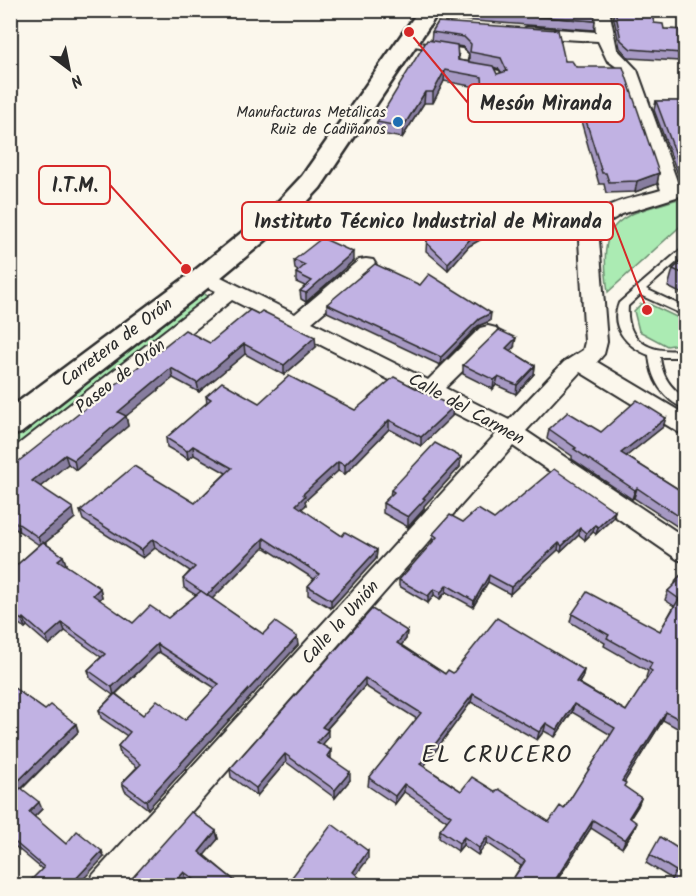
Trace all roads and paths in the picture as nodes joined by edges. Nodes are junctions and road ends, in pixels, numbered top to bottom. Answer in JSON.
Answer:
{"nodes":[{"id":1,"x":602,"y":11,"type":"edge"},
{"id":2,"x":424,"y":26,"type":"edge"},
{"id":3,"x":512,"y":32,"type":"edge"},
{"id":4,"x":606,"y":37,"type":"junction"},
{"id":5,"x":500,"y":81,"type":"edge"},
{"id":6,"x":678,"y":190,"type":"edge"},
{"id":7,"x":686,"y":248,"type":"edge"},
{"id":8,"x":366,"y":265,"type":"dead end"},
{"id":9,"x":204,"y":277,"type":"junction"},
{"id":10,"x":231,"y":290,"type":"junction"},
{"id":11,"x":639,"y":290,"type":"junction"},
{"id":12,"x":686,"y":313,"type":"edge"},
{"id":13,"x":297,"y":324,"type":"junction"},
{"id":14,"x":488,"y":333,"type":"dead end"},
{"id":15,"x":654,"y":352,"type":"junction"},
{"id":16,"x":686,"y":353,"type":"edge"},
{"id":17,"x":580,"y":362,"type":"junction"},
{"id":18,"x":438,"y":383,"type":"dead end"},
{"id":19,"x":686,"y":405,"type":"edge"},
{"id":20,"x":10,"y":425,"type":"edge"},
{"id":21,"x":686,"y":426,"type":"edge"},
{"id":22,"x":511,"y":432,"type":"junction"},
{"id":23,"x":10,"y":464,"type":"edge"},
{"id":24,"x":686,"y":552,"type":"edge"},
{"id":25,"x":104,"y":885,"type":"edge"}],
"edges":[{"from":1,"to":4,"type":"street"},
{"from":2,"to":5,"type":"lane","name":"Carretera de Orón"},
{"from":2,"to":9,"type":"street","name":"Carretera de Orón"},
{"from":3,"to":4,"type":"street"},
{"from":4,"to":6,"type":"street"},
{"from":6,"to":17,"type":"street","name":"Calle la Unión"},
{"from":7,"to":11,"type":"lane"},
{"from":8,"to":13,"type":"street"},
{"from":9,"to":10,"type":"street","name":"Calle del Carmen"},
{"from":9,"to":20,"type":"street","name":"Carretera de Orón"},
{"from":10,"to":13,"type":"street","name":"Calle del Carmen"},
{"from":10,"to":23,"type":"street","name":"Paseo de Orón"},
{"from":11,"to":12,"type":"lane"},
{"from":11,"to":15,"type":"lane"},
{"from":13,"to":22,"type":"street","name":"Calle del Carmen"},
{"from":14,"to":18,"type":"street","name":"Calle del Carmen"},
{"from":15,"to":16,"type":"lane"},
{"from":15,"to":19,"type":"lane"},
{"from":17,"to":21,"type":"street"},
{"from":17,"to":22,"type":"street","name":"Calle la Unión"},
{"from":22,"to":24,"type":"street","name":"Calle del Carmen"},
{"from":22,"to":25,"type":"street","name":"Calle la Unión"}]}
